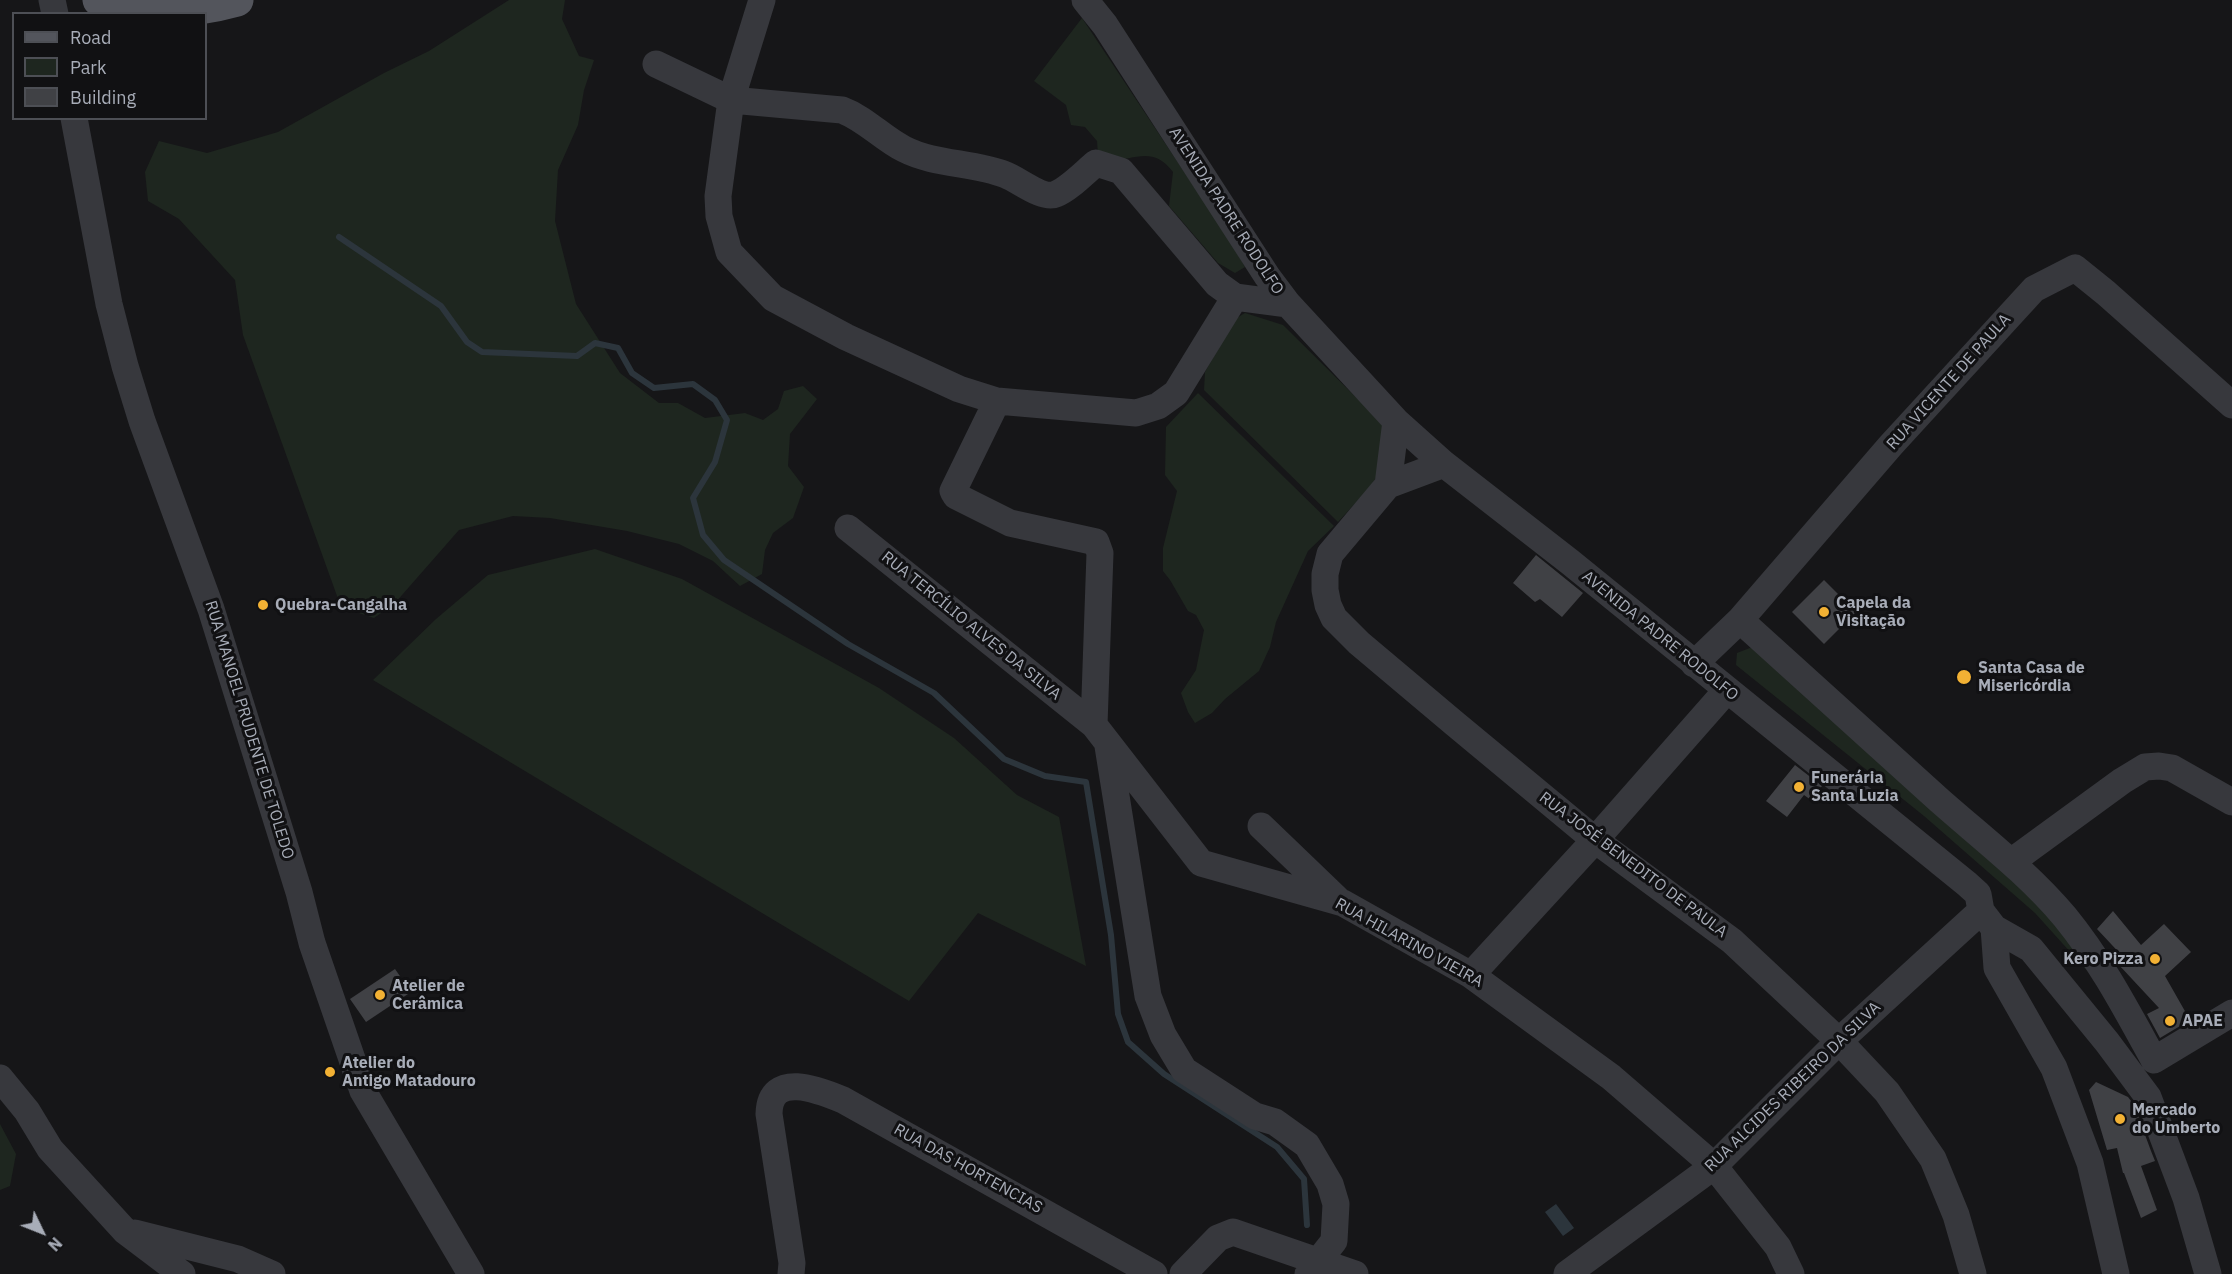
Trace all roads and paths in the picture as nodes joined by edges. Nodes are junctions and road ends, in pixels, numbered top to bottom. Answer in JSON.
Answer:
{"nodes":[{"id":1,"x":99,"y":0,"type":"edge"},
{"id":2,"x":237,"y":0,"type":"edge"},
{"id":3,"x":762,"y":0,"type":"edge"},
{"id":4,"x":1085,"y":0,"type":"edge"},
{"id":5,"x":170,"y":9,"type":"edge"},
{"id":6,"x":656,"y":64,"type":"dead end"},
{"id":7,"x":731,"y":100,"type":"junction"},
{"id":8,"x":74,"y":120,"type":"edge"},
{"id":9,"x":86,"y":120,"type":"edge"},
{"id":10,"x":82,"y":165,"type":"junction"},
{"id":11,"x":1235,"y":297,"type":"junction"},
{"id":12,"x":1288,"y":304,"type":"junction"},
{"id":13,"x":997,"y":401,"type":"junction"},
{"id":14,"x":2232,"y":405,"type":"edge"},
{"id":15,"x":1396,"y":421,"type":"junction"},
{"id":16,"x":1444,"y":464,"type":"junction"},
{"id":17,"x":1388,"y":485,"type":"junction"},
{"id":18,"x":848,"y":528,"type":"dead end"},
{"id":19,"x":1740,"y":620,"type":"junction"},
{"id":20,"x":1694,"y":664,"type":"junction"},
{"id":21,"x":1727,"y":690,"type":"junction"},
{"id":22,"x":1101,"y":734,"type":"junction"},
{"id":23,"x":2232,"y":802,"type":"edge"},
{"id":24,"x":1261,"y":826,"type":"dead end"},
{"id":25,"x":1595,"y":840,"type":"junction"},
{"id":26,"x":2011,"y":862,"type":"junction"},
{"id":27,"x":1343,"y":903,"type":"junction"},
{"id":28,"x":1987,"y":920,"type":"junction"},
{"id":29,"x":1471,"y":975,"type":"junction"},
{"id":30,"x":2232,"y":1013,"type":"edge"},
{"id":31,"x":1839,"y":1041,"type":"junction"},
{"id":32,"x":2154,"y":1060,"type":"junction"},
{"id":33,"x":0,"y":1078,"type":"edge"},
{"id":34,"x":2148,"y":1096,"type":"junction"},
{"id":35,"x":1714,"y":1166,"type":"junction"},
{"id":36,"x":125,"y":1231,"type":"junction"},
{"id":37,"x":1313,"y":1267,"type":"edge"},
{"id":38,"x":182,"y":1274,"type":"edge"},
{"id":39,"x":272,"y":1274,"type":"edge"},
{"id":40,"x":471,"y":1274,"type":"edge"},
{"id":41,"x":791,"y":1274,"type":"edge"},
{"id":42,"x":1154,"y":1274,"type":"edge"},
{"id":43,"x":1184,"y":1274,"type":"edge"},
{"id":44,"x":1355,"y":1274,"type":"edge"},
{"id":45,"x":1567,"y":1274,"type":"edge"},
{"id":46,"x":1791,"y":1274,"type":"edge"},
{"id":47,"x":1972,"y":1274,"type":"edge"},
{"id":48,"x":2116,"y":1274,"type":"edge"},
{"id":49,"x":2208,"y":1274,"type":"edge"}],
"edges":[{"from":1,"to":5,"type":"main road"},
{"from":2,"to":5,"type":"main road"},
{"from":3,"to":7,"type":"street"},
{"from":4,"to":12,"type":"street","name":"AVENIDA PADRE RODOLFO"},
{"from":6,"to":7,"type":"street"},
{"from":7,"to":11,"type":"street"},
{"from":7,"to":13,"type":"street"},
{"from":8,"to":10,"type":"street","name":"RUA MANOEL PRUDENTE DE TOLEDO"},
{"from":9,"to":10,"type":"street","name":"RUA MANOEL PRUDENTE DE TOLEDO"},
{"from":10,"to":40,"type":"street","name":"RUA MANOEL PRUDENTE DE TOLEDO"},
{"from":11,"to":12,"type":"street"},
{"from":11,"to":13,"type":"street"},
{"from":12,"to":15,"type":"street","name":"AVENIDA PADRE RODOLFO"},
{"from":13,"to":22,"type":"street"},
{"from":14,"to":19,"type":"street","name":"RUA VICENTE DE PAULA"},
{"from":15,"to":16,"type":"street","name":"AVENIDA PADRE RODOLFO"},
{"from":15,"to":17,"type":"street"},
{"from":16,"to":17,"type":"street"},
{"from":16,"to":20,"type":"street","name":"AVENIDA PADRE RODOLFO"},
{"from":17,"to":25,"type":"street","name":"RUA JOSÉ BENEDITO DE PAULA"},
{"from":18,"to":22,"type":"street","name":"RUA TERCÍLIO ALVES DA SILVA"},
{"from":19,"to":20,"type":"street","name":"RUA VICENTE DE PAULA"},
{"from":19,"to":26,"type":"street"},
{"from":20,"to":21,"type":"street","name":"AVENIDA PADRE RODOLFO"},
{"from":21,"to":25,"type":"street"},
{"from":21,"to":28,"type":"street","name":"AVENIDA PADRE RODOLFO"},
{"from":22,"to":27,"type":"street","name":"RUA HILARINO VIEIRA"},
{"from":22,"to":37,"type":"street"},
{"from":23,"to":26,"type":"street"},
{"from":24,"to":27,"type":"street"},
{"from":25,"to":29,"type":"street"},
{"from":25,"to":31,"type":"street","name":"RUA JOSÉ BENEDITO DE PAULA"},
{"from":26,"to":32,"type":"street"},
{"from":27,"to":29,"type":"street","name":"RUA HILARINO VIEIRA"},
{"from":28,"to":31,"type":"street","name":"RUA ALCIDES RIBEIRO DA SILVA"},
{"from":28,"to":34,"type":"street"},
{"from":28,"to":48,"type":"street"},
{"from":29,"to":35,"type":"street","name":"RUA HILARINO VIEIRA"},
{"from":30,"to":32,"type":"street"},
{"from":31,"to":35,"type":"street","name":"RUA ALCIDES RIBEIRO DA SILVA"},
{"from":31,"to":47,"type":"street","name":"RUA JOSÉ BENEDITO DE PAULA"},
{"from":32,"to":34,"type":"street"},
{"from":33,"to":36,"type":"street"},
{"from":34,"to":49,"type":"street"},
{"from":35,"to":45,"type":"street","name":"RUA ALCIDES RIBEIRO DA SILVA"},
{"from":35,"to":46,"type":"street","name":"RUA HILARINO VIEIRA"},
{"from":36,"to":38,"type":"street"},
{"from":36,"to":39,"type":"street"},
{"from":37,"to":43,"type":"street"},
{"from":37,"to":44,"type":"street"},
{"from":41,"to":42,"type":"street","name":"RUA DAS HORTENCIAS"}]}
